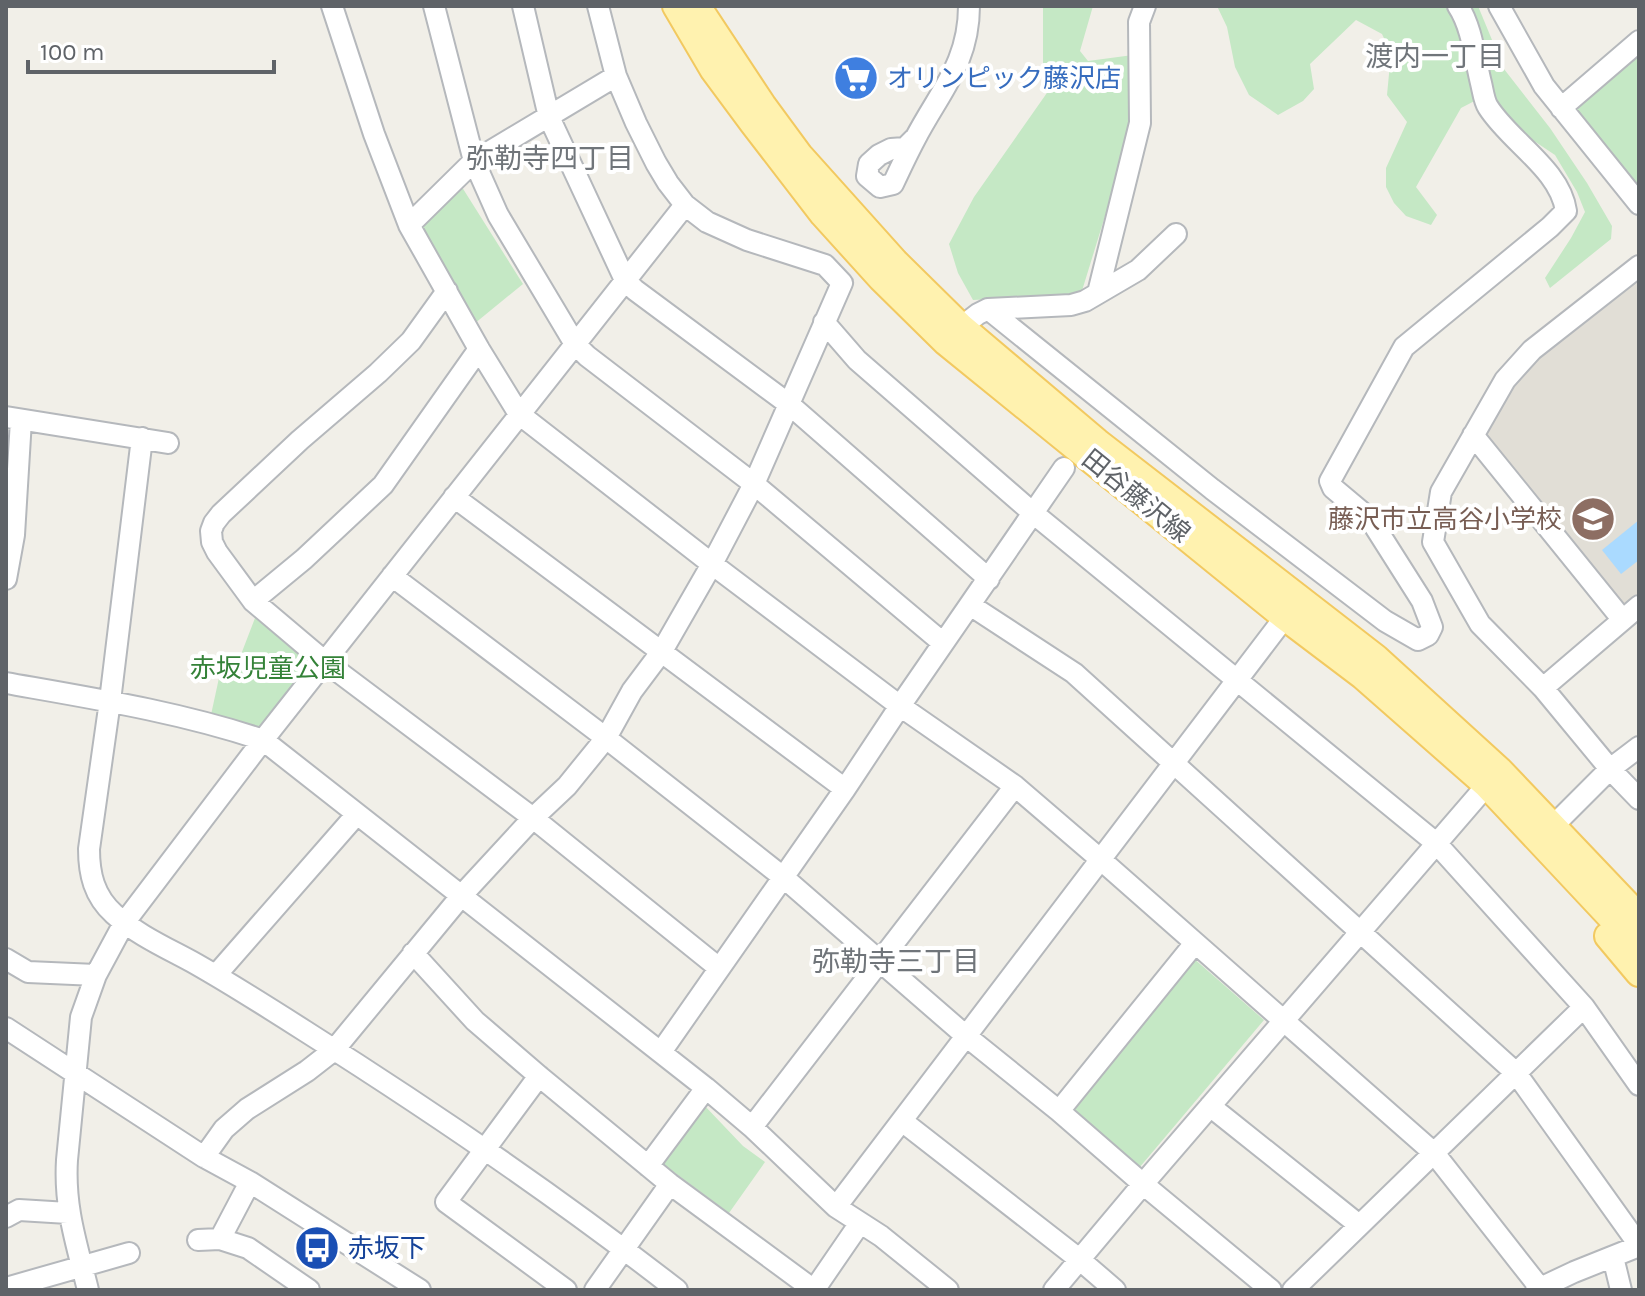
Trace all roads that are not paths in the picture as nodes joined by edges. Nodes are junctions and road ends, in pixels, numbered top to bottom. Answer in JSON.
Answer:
{"nodes":[{"id":1,"x":332,"y":6,"type":"edge"},
{"id":2,"x":434,"y":6,"type":"edge"},
{"id":3,"x":523,"y":6,"type":"edge"},
{"id":4,"x":598,"y":6,"type":"edge"},
{"id":5,"x":969,"y":6,"type":"edge"},
{"id":6,"x":1145,"y":6,"type":"edge"},
{"id":7,"x":1458,"y":6,"type":"edge"},
{"id":8,"x":1499,"y":6,"type":"edge"},
{"id":9,"x":693,"y":8,"type":"edge"},
{"id":10,"x":1639,"y":41,"type":"edge"},
{"id":11,"x":616,"y":76,"type":"junction"},
{"id":12,"x":1561,"y":108,"type":"junction"},
{"id":13,"x":549,"y":117,"type":"junction"},
{"id":14,"x":914,"y":139,"type":"dead end"},
{"id":15,"x":474,"y":161,"type":"junction"},
{"id":16,"x":1639,"y":204,"type":"edge"},
{"id":17,"x":685,"y":205,"type":"junction"},
{"id":18,"x":409,"y":225,"type":"junction"},
{"id":19,"x":1176,"y":234,"type":"dead end"},
{"id":20,"x":1639,"y":266,"type":"edge"},
{"id":21,"x":625,"y":280,"type":"junction"},
{"id":22,"x":447,"y":291,"type":"junction"},
{"id":23,"x":1098,"y":293,"type":"junction"},
{"id":24,"x":988,"y":309,"type":"junction"},
{"id":25,"x":824,"y":322,"type":"junction"},
{"id":26,"x":961,"y":327,"type":"junction"},
{"id":27,"x":575,"y":344,"type":"junction"},
{"id":28,"x":479,"y":349,"type":"junction"},
{"id":29,"x":790,"y":405,"type":"junction"},
{"id":30,"x":519,"y":414,"type":"junction"},
{"id":31,"x":14,"y":418,"type":"edge"},
{"id":32,"x":1473,"y":435,"type":"junction"},
{"id":33,"x":142,"y":438,"type":"junction"},
{"id":34,"x":168,"y":443,"type":"dead end"},
{"id":35,"x":1064,"y":468,"type":"dead end"},
{"id":36,"x":754,"y":484,"type":"junction"},
{"id":37,"x":454,"y":497,"type":"junction"},
{"id":38,"x":1033,"y":513,"type":"junction"},
{"id":39,"x":712,"y":564,"type":"junction"},
{"id":40,"x":392,"y":576,"type":"junction"},
{"id":41,"x":6,"y":579,"type":"edge"},
{"id":42,"x":989,"y":579,"type":"junction"},
{"id":43,"x":253,"y":601,"type":"junction"},
{"id":44,"x":970,"y":605,"type":"junction"},
{"id":45,"x":1639,"y":606,"type":"edge"},
{"id":46,"x":1285,"y":617,"type":"junction"},
{"id":47,"x":1622,"y":619,"type":"junction"},
{"id":48,"x":943,"y":643,"type":"junction"},
{"id":49,"x":662,"y":651,"type":"junction"},
{"id":50,"x":324,"y":661,"type":"junction"},
{"id":51,"x":1237,"y":680,"type":"junction"},
{"id":52,"x":6,"y":683,"type":"edge"},
{"id":53,"x":1543,"y":688,"type":"junction"},
{"id":54,"x":110,"y":701,"type":"junction"},
{"id":55,"x":900,"y":706,"type":"junction"},
{"id":56,"x":606,"y":738,"type":"junction"},
{"id":57,"x":263,"y":740,"type":"junction"},
{"id":58,"x":1639,"y":747,"type":"edge"},
{"id":59,"x":1174,"y":763,"type":"junction"},
{"id":60,"x":1610,"y":769,"type":"junction"},
{"id":61,"x":1493,"y":778,"type":"junction"},
{"id":62,"x":1015,"y":786,"type":"junction"},
{"id":63,"x":845,"y":789,"type":"junction"},
{"id":64,"x":1639,"y":799,"type":"edge"},
{"id":65,"x":357,"y":814,"type":"junction"},
{"id":66,"x":533,"y":818,"type":"junction"},
{"id":67,"x":1561,"y":818,"type":"junction"},
{"id":68,"x":1436,"y":843,"type":"junction"},
{"id":69,"x":1100,"y":859,"type":"junction"},
{"id":70,"x":783,"y":877,"type":"junction"},
{"id":71,"x":462,"y":895,"type":"junction"},
{"id":72,"x":1639,"y":898,"type":"edge"},
{"id":73,"x":124,"y":923,"type":"junction"},
{"id":74,"x":1360,"y":933,"type":"junction"},
{"id":75,"x":1637,"y":935,"type":"edge"},
{"id":76,"x":1195,"y":943,"type":"junction"},
{"id":77,"x":413,"y":953,"type":"junction"},
{"id":78,"x":6,"y":959,"type":"edge"},
{"id":79,"x":880,"y":962,"type":"junction"},
{"id":80,"x":719,"y":968,"type":"junction"},
{"id":81,"x":1639,"y":973,"type":"edge"},
{"id":82,"x":96,"y":975,"type":"junction"},
{"id":83,"x":216,"y":975,"type":"junction"},
{"id":84,"x":1584,"y":1007,"type":"junction"},
{"id":85,"x":1284,"y":1021,"type":"junction"},
{"id":86,"x":6,"y":1028,"type":"edge"},
{"id":87,"x":966,"y":1036,"type":"junction"},
{"id":88,"x":334,"y":1050,"type":"junction"},
{"id":89,"x":661,"y":1052,"type":"junction"},
{"id":90,"x":75,"y":1072,"type":"junction"},
{"id":91,"x":1516,"y":1073,"type":"junction"},
{"id":92,"x":539,"y":1076,"type":"junction"},
{"id":93,"x":1639,"y":1085,"type":"edge"},
{"id":94,"x":706,"y":1088,"type":"junction"},
{"id":95,"x":1210,"y":1106,"type":"junction"},
{"id":96,"x":1059,"y":1111,"type":"junction"},
{"id":97,"x":902,"y":1121,"type":"junction"},
{"id":98,"x":752,"y":1127,"type":"junction"},
{"id":99,"x":485,"y":1148,"type":"junction"},
{"id":100,"x":1434,"y":1153,"type":"junction"},
{"id":101,"x":204,"y":1157,"type":"junction"},
{"id":102,"x":648,"y":1166,"type":"junction"},
{"id":103,"x":250,"y":1182,"type":"junction"},
{"id":104,"x":670,"y":1184,"type":"junction"},
{"id":105,"x":1143,"y":1184,"type":"junction"},
{"id":106,"x":836,"y":1207,"type":"junction"},
{"id":107,"x":68,"y":1213,"type":"junction"},
{"id":108,"x":6,"y":1217,"type":"edge"},
{"id":109,"x":860,"y":1223,"type":"junction"},
{"id":110,"x":1359,"y":1225,"type":"junction"},
{"id":111,"x":220,"y":1239,"type":"junction"},
{"id":112,"x":198,"y":1240,"type":"dead end"},
{"id":113,"x":1639,"y":1246,"type":"edge"},
{"id":114,"x":624,"y":1249,"type":"junction"},
{"id":115,"x":129,"y":1253,"type":"dead end"},
{"id":116,"x":1613,"y":1257,"type":"junction"},
{"id":117,"x":1079,"y":1259,"type":"junction"},
{"id":118,"x":82,"y":1266,"type":"junction"},
{"id":119,"x":30,"y":1286,"type":"edge"},
{"id":120,"x":6,"y":1288,"type":"edge"},
{"id":121,"x":1538,"y":1289,"type":"edge"},
{"id":122,"x":88,"y":1290,"type":"edge"},
{"id":123,"x":309,"y":1290,"type":"edge"},
{"id":124,"x":420,"y":1290,"type":"edge"},
{"id":125,"x":566,"y":1290,"type":"edge"},
{"id":126,"x":595,"y":1290,"type":"edge"},
{"id":127,"x":677,"y":1290,"type":"edge"},
{"id":128,"x":948,"y":1290,"type":"edge"},
{"id":129,"x":1054,"y":1290,"type":"edge"},
{"id":130,"x":1115,"y":1290,"type":"edge"},
{"id":131,"x":1271,"y":1290,"type":"edge"},
{"id":132,"x":1293,"y":1290,"type":"edge"},
{"id":133,"x":1621,"y":1290,"type":"edge"}],
"edges":[{"from":1,"to":18,"type":"street"},
{"from":2,"to":15,"type":"street"},
{"from":3,"to":13,"type":"street"},
{"from":4,"to":11,"type":"street"},
{"from":5,"to":14,"type":"street"},
{"from":6,"to":23,"type":"street"},
{"from":7,"to":24,"type":"street"},
{"from":8,"to":12,"type":"street"},
{"from":9,"to":26,"type":"main road","name":"田谷藤沢線"},
{"from":9,"to":46,"type":"main road","name":"田谷藤沢線"},
{"from":10,"to":12,"type":"street"},
{"from":11,"to":13,"type":"street"},
{"from":11,"to":17,"type":"street"},
{"from":12,"to":16,"type":"street"},
{"from":13,"to":15,"type":"street"},
{"from":13,"to":21,"type":"street"},
{"from":15,"to":18,"type":"street"},
{"from":15,"to":27,"type":"street"},
{"from":17,"to":21,"type":"street"},
{"from":17,"to":25,"type":"street"},
{"from":18,"to":22,"type":"street"},
{"from":19,"to":23,"type":"street"},
{"from":20,"to":32,"type":"street"},
{"from":21,"to":27,"type":"street"},
{"from":21,"to":29,"type":"street"},
{"from":22,"to":28,"type":"street"},
{"from":22,"to":43,"type":"street"},
{"from":23,"to":24,"type":"street"},
{"from":24,"to":26,"type":"street"},
{"from":25,"to":29,"type":"street"},
{"from":25,"to":38,"type":"street"},
{"from":26,"to":61,"type":"main road","name":"田谷藤沢線"},
{"from":27,"to":30,"type":"street"},
{"from":27,"to":36,"type":"street"},
{"from":28,"to":30,"type":"street"},
{"from":28,"to":43,"type":"street"},
{"from":29,"to":36,"type":"street"},
{"from":29,"to":42,"type":"street"},
{"from":30,"to":37,"type":"street"},
{"from":30,"to":39,"type":"street"},
{"from":31,"to":33,"type":"street"},
{"from":31,"to":41,"type":"street"},
{"from":32,"to":47,"type":"street"},
{"from":32,"to":53,"type":"street"},
{"from":33,"to":34,"type":"street"},
{"from":33,"to":54,"type":"street"},
{"from":35,"to":38,"type":"street"},
{"from":36,"to":39,"type":"street"},
{"from":36,"to":48,"type":"street"},
{"from":37,"to":40,"type":"street"},
{"from":37,"to":49,"type":"street"},
{"from":38,"to":42,"type":"street"},
{"from":38,"to":51,"type":"street"},
{"from":39,"to":49,"type":"street"},
{"from":39,"to":55,"type":"street"},
{"from":40,"to":50,"type":"street"},
{"from":40,"to":56,"type":"street"},
{"from":42,"to":44,"type":"street"},
{"from":43,"to":50,"type":"street"},
{"from":44,"to":48,"type":"street"},
{"from":44,"to":59,"type":"street"},
{"from":45,"to":47,"type":"street"},
{"from":46,"to":51,"type":"street"},
{"from":46,"to":61,"type":"main road","name":"田谷藤沢線"},
{"from":47,"to":53,"type":"street"},
{"from":48,"to":55,"type":"street"},
{"from":49,"to":56,"type":"street"},
{"from":49,"to":63,"type":"street"},
{"from":50,"to":57,"type":"street"},
{"from":50,"to":66,"type":"street"},
{"from":51,"to":59,"type":"street"},
{"from":51,"to":68,"type":"street"},
{"from":52,"to":54,"type":"street"},
{"from":53,"to":60,"type":"street"},
{"from":54,"to":57,"type":"street"},
{"from":54,"to":73,"type":"street"},
{"from":55,"to":62,"type":"street"},
{"from":55,"to":63,"type":"street"},
{"from":56,"to":66,"type":"street"},
{"from":56,"to":70,"type":"street"},
{"from":57,"to":65,"type":"street"},
{"from":57,"to":73,"type":"street"},
{"from":58,"to":60,"type":"street"},
{"from":59,"to":69,"type":"street"},
{"from":59,"to":74,"type":"street"},
{"from":60,"to":64,"type":"street"},
{"from":60,"to":67,"type":"street"},
{"from":61,"to":67,"type":"main road"},
{"from":61,"to":68,"type":"street"},
{"from":61,"to":75,"type":"main road","name":"田谷藤沢線"},
{"from":61,"to":81,"type":"main road"},
{"from":62,"to":69,"type":"street"},
{"from":62,"to":79,"type":"street"},
{"from":63,"to":70,"type":"street"},
{"from":65,"to":71,"type":"street"},
{"from":65,"to":83,"type":"street"},
{"from":66,"to":71,"type":"street"},
{"from":66,"to":80,"type":"street"},
{"from":67,"to":72,"type":"main road"},
{"from":68,"to":74,"type":"street"},
{"from":68,"to":84,"type":"street"},
{"from":69,"to":76,"type":"street"},
{"from":69,"to":87,"type":"street"},
{"from":70,"to":79,"type":"street"},
{"from":70,"to":80,"type":"street"},
{"from":71,"to":77,"type":"street"},
{"from":71,"to":89,"type":"street"},
{"from":73,"to":82,"type":"street"},
{"from":73,"to":83,"type":"street"},
{"from":74,"to":85,"type":"street"},
{"from":74,"to":91,"type":"street"},
{"from":76,"to":85,"type":"street"},
{"from":76,"to":96,"type":"street"},
{"from":77,"to":88,"type":"street"},
{"from":77,"to":92,"type":"street"},
{"from":78,"to":82,"type":"street"},
{"from":79,"to":87,"type":"street"},
{"from":79,"to":98,"type":"street"},
{"from":80,"to":89,"type":"street"},
{"from":82,"to":90,"type":"street"},
{"from":83,"to":88,"type":"street"},
{"from":84,"to":91,"type":"street"},
{"from":84,"to":93,"type":"street"},
{"from":85,"to":95,"type":"street"},
{"from":85,"to":100,"type":"street"},
{"from":86,"to":90,"type":"street"},
{"from":87,"to":96,"type":"street"},
{"from":87,"to":97,"type":"street"},
{"from":88,"to":99,"type":"street"},
{"from":88,"to":101,"type":"street"},
{"from":89,"to":94,"type":"street"},
{"from":90,"to":101,"type":"street"},
{"from":90,"to":107,"type":"street"},
{"from":91,"to":100,"type":"street"},
{"from":91,"to":113,"type":"street"},
{"from":92,"to":99,"type":"street"},
{"from":92,"to":102,"type":"street"},
{"from":94,"to":98,"type":"street"},
{"from":94,"to":102,"type":"street"},
{"from":95,"to":105,"type":"street"},
{"from":95,"to":110,"type":"street"},
{"from":96,"to":105,"type":"street"},
{"from":97,"to":106,"type":"street"},
{"from":97,"to":117,"type":"street"},
{"from":98,"to":106,"type":"street"},
{"from":99,"to":114,"type":"street"},
{"from":99,"to":125,"type":"street"},
{"from":100,"to":110,"type":"street"},
{"from":100,"to":121,"type":"street"},
{"from":101,"to":103,"type":"street"},
{"from":102,"to":104,"type":"street"},
{"from":103,"to":111,"type":"street"},
{"from":103,"to":124,"type":"street"},
{"from":104,"to":109,"type":"street"},
{"from":104,"to":114,"type":"street"},
{"from":105,"to":117,"type":"street"},
{"from":105,"to":131,"type":"street"},
{"from":106,"to":109,"type":"street"},
{"from":107,"to":108,"type":"street"},
{"from":107,"to":118,"type":"street"},
{"from":109,"to":128,"type":"street"},
{"from":110,"to":132,"type":"street"},
{"from":111,"to":112,"type":"street"},
{"from":111,"to":123,"type":"street"},
{"from":113,"to":116,"type":"street"},
{"from":114,"to":126,"type":"street"},
{"from":114,"to":127,"type":"street"},
{"from":115,"to":118,"type":"street"},
{"from":116,"to":121,"type":"street"},
{"from":116,"to":133,"type":"street"},
{"from":117,"to":129,"type":"street"},
{"from":117,"to":130,"type":"street"},
{"from":118,"to":119,"type":"street"},
{"from":118,"to":122,"type":"street"},
{"from":119,"to":120,"type":"street"}]}
